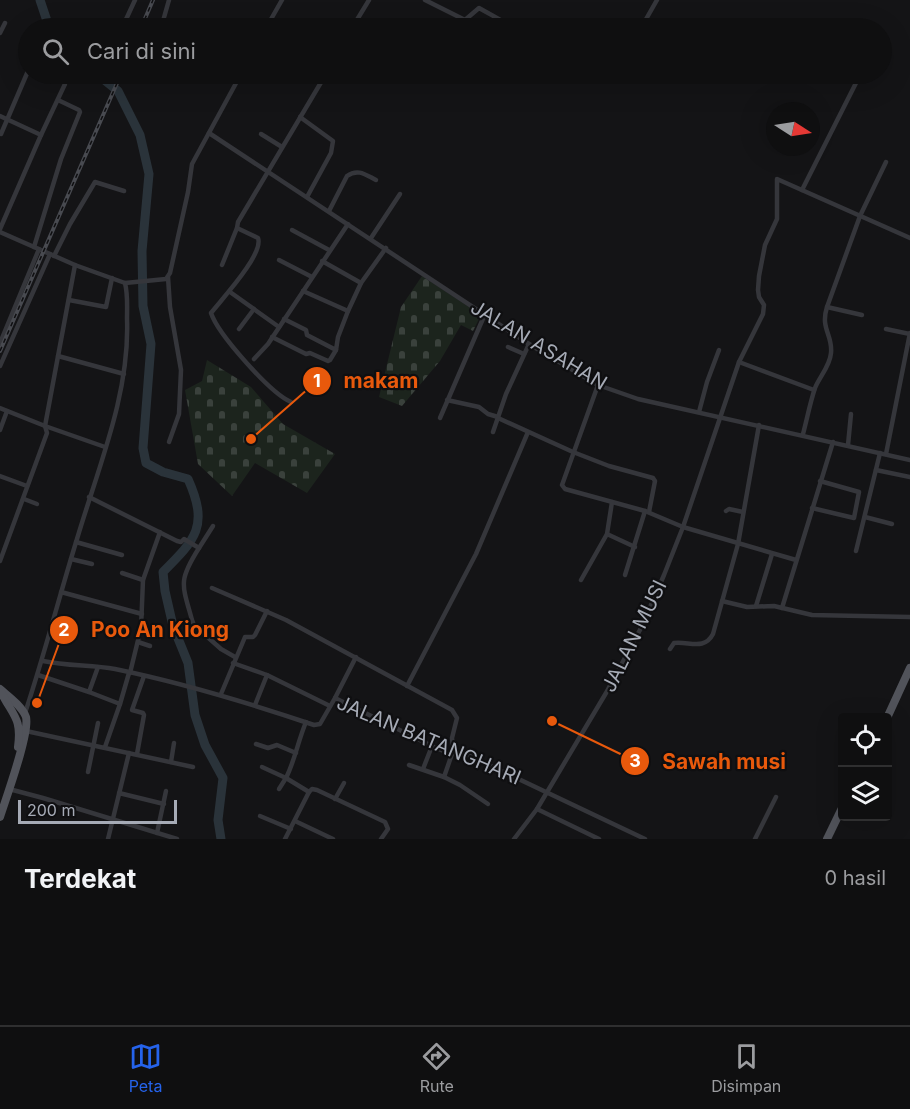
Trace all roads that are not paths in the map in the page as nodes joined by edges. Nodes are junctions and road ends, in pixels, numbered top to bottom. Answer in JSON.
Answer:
{"nodes":[{"id":1,"x":135,"y":0,"type":"edge"},
{"id":2,"x":169,"y":0,"type":"edge"},
{"id":3,"x":282,"y":0,"type":"edge"},
{"id":4,"x":369,"y":0,"type":"edge"},
{"id":5,"x":424,"y":0,"type":"edge"},
{"id":6,"x":439,"y":0,"type":"edge"},
{"id":7,"x":657,"y":0,"type":"edge"},
{"id":8,"x":436,"y":6,"type":"junction"},
{"id":9,"x":127,"y":18,"type":"edge"},
{"id":10,"x":164,"y":18,"type":"edge"},
{"id":11,"x":272,"y":18,"type":"edge"},
{"id":12,"x":358,"y":18,"type":"edge"},
{"id":13,"x":461,"y":18,"type":"edge"},
{"id":14,"x":467,"y":18,"type":"edge"},
{"id":15,"x":497,"y":18,"type":"edge"},
{"id":16,"x":647,"y":18,"type":"edge"},
{"id":17,"x":5,"y":23,"type":"dead end"},
{"id":18,"x":0,"y":33,"type":"edge"},
{"id":19,"x":22,"y":84,"type":"edge"},
{"id":20,"x":65,"y":84,"type":"dead end"},
{"id":21,"x":236,"y":84,"type":"edge"},
{"id":22,"x":320,"y":84,"type":"edge"},
{"id":23,"x":856,"y":84,"type":"edge"},
{"id":24,"x":58,"y":100,"type":"junction"},
{"id":25,"x":0,"y":116,"type":"edge"},
{"id":26,"x":300,"y":117,"type":"junction"},
{"id":27,"x":6,"y":118,"type":"junction"},
{"id":28,"x":209,"y":133,"type":"junction"},
{"id":29,"x":1,"y":134,"type":"edge"},
{"id":30,"x":261,"y":134,"type":"dead end"},
{"id":31,"x":41,"y":135,"type":"junction"},
{"id":32,"x":282,"y":147,"type":"junction"},
{"id":33,"x":886,"y":162,"type":"dead end"},
{"id":34,"x":269,"y":172,"type":"junction"},
{"id":35,"x":376,"y":180,"type":"dead end"},
{"id":36,"x":802,"y":190,"type":"junction"},
{"id":37,"x":124,"y":191,"type":"dead end"},
{"id":38,"x":400,"y":194,"type":"dead end"},
{"id":39,"x":307,"y":197,"type":"junction"},
{"id":40,"x":329,"y":211,"type":"junction"},
{"id":41,"x":860,"y":216,"type":"junction"},
{"id":42,"x":348,"y":224,"type":"junction"},
{"id":43,"x":237,"y":228,"type":"junction"},
{"id":44,"x":0,"y":230,"type":"edge"},
{"id":45,"x":292,"y":230,"type":"dead end"},
{"id":46,"x":371,"y":238,"type":"junction"},
{"id":47,"x":910,"y":238,"type":"edge"},
{"id":48,"x":37,"y":248,"type":"junction"},
{"id":49,"x":386,"y":248,"type":"junction"},
{"id":50,"x":329,"y":250,"type":"junction"},
{"id":51,"x":52,"y":255,"type":"junction"},
{"id":52,"x":279,"y":261,"type":"dead end"},
{"id":53,"x":322,"y":261,"type":"junction"},
{"id":54,"x":75,"y":265,"type":"junction"},
{"id":55,"x":222,"y":266,"type":"dead end"},
{"id":56,"x":168,"y":277,"type":"junction"},
{"id":57,"x":112,"y":278,"type":"junction"},
{"id":58,"x":312,"y":278,"type":"junction"},
{"id":59,"x":127,"y":283,"type":"junction"},
{"id":60,"x":361,"y":283,"type":"junction"},
{"id":61,"x":303,"y":291,"type":"junction"},
{"id":62,"x":230,"y":292,"type":"junction"},
{"id":63,"x":69,"y":300,"type":"junction"},
{"id":64,"x":827,"y":307,"type":"junction"},
{"id":65,"x":254,"y":309,"type":"junction"},
{"id":66,"x":348,"y":311,"type":"junction"},
{"id":67,"x":485,"y":314,"type":"junction"},
{"id":68,"x":861,"y":315,"type":"dead end"},
{"id":69,"x":284,"y":319,"type":"junction"},
{"id":70,"x":279,"y":327,"type":"junction"},
{"id":71,"x":239,"y":329,"type":"dead end"},
{"id":72,"x":886,"y":329,"type":"dead end"},
{"id":73,"x":910,"y":333,"type":"edge"},
{"id":74,"x":272,"y":337,"type":"junction"},
{"id":75,"x":0,"y":343,"type":"edge"},
{"id":76,"x":529,"y":344,"type":"junction"},
{"id":77,"x":508,"y":347,"type":"dead end"},
{"id":78,"x":336,"y":350,"type":"junction"},
{"id":79,"x":719,"y":350,"type":"dead end"},
{"id":80,"x":524,"y":354,"type":"junction"},
{"id":81,"x":58,"y":356,"type":"junction"},
{"id":82,"x":254,"y":358,"type":"dead end"},
{"id":83,"x":739,"y":362,"type":"junction"},
{"id":84,"x":0,"y":366,"type":"edge"},
{"id":85,"x":124,"y":374,"type":"junction"},
{"id":86,"x":598,"y":385,"type":"junction"},
{"id":87,"x":810,"y":389,"type":"junction"},
{"id":88,"x":447,"y":400,"type":"junction"},
{"id":89,"x":291,"y":402,"type":"dead end"},
{"id":90,"x":0,"y":408,"type":"edge"},
{"id":91,"x":8,"y":411,"type":"junction"},
{"id":92,"x":699,"y":412,"type":"junction"},
{"id":93,"x":851,"y":414,"type":"dead end"},
{"id":94,"x":719,"y":416,"type":"junction"},
{"id":95,"x":498,"y":417,"type":"junction"},
{"id":96,"x":440,"y":418,"type":"dead end"},
{"id":97,"x":759,"y":424,"type":"junction"},
{"id":98,"x":45,"y":426,"type":"junction"},
{"id":99,"x":0,"y":430,"type":"edge"},
{"id":100,"x":493,"y":432,"type":"dead end"},
{"id":101,"x":528,"y":432,"type":"junction"},
{"id":102,"x":803,"y":434,"type":"junction"},
{"id":103,"x":169,"y":442,"type":"dead end"},
{"id":104,"x":833,"y":442,"type":"junction"},
{"id":105,"x":848,"y":445,"type":"junction"},
{"id":106,"x":105,"y":447,"type":"junction"},
{"id":107,"x":573,"y":452,"type":"junction"},
{"id":108,"x":883,"y":453,"type":"junction"},
{"id":109,"x":910,"y":459,"type":"edge"},
{"id":110,"x":876,"y":470,"type":"junction"},
{"id":111,"x":0,"y":476,"type":"edge"},
{"id":112,"x":910,"y":477,"type":"edge"},
{"id":113,"x":820,"y":481,"type":"junction"},
{"id":114,"x":27,"y":486,"type":"junction"},
{"id":115,"x":89,"y":497,"type":"junction"},
{"id":116,"x":24,"y":499,"type":"junction"},
{"id":117,"x":612,"y":502,"type":"junction"},
{"id":118,"x":37,"y":504,"type":"dead end"},
{"id":119,"x":812,"y":508,"type":"junction"},
{"id":120,"x":726,"y":511,"type":"dead end"},
{"id":121,"x":647,"y":512,"type":"junction"},
{"id":122,"x":743,"y":512,"type":"junction"},
{"id":123,"x":865,"y":517,"type":"junction"},
{"id":124,"x":892,"y":524,"type":"dead end"},
{"id":125,"x":213,"y":526,"type":"dead end"},
{"id":126,"x":683,"y":526,"type":"junction"},
{"id":127,"x":160,"y":532,"type":"junction"},
{"id":128,"x":607,"y":534,"type":"junction"},
{"id":129,"x":76,"y":542,"type":"junction"},
{"id":130,"x":738,"y":544,"type":"junction"},
{"id":131,"x":198,"y":547,"type":"junction"},
{"id":132,"x":635,"y":547,"type":"junction"},
{"id":133,"x":856,"y":551,"type":"dead end"},
{"id":134,"x":772,"y":554,"type":"junction"},
{"id":135,"x":122,"y":555,"type":"dead end"},
{"id":136,"x":71,"y":559,"type":"junction"},
{"id":137,"x":0,"y":560,"type":"edge"},
{"id":138,"x":796,"y":560,"type":"junction"},
{"id":139,"x":92,"y":564,"type":"dead end"},
{"id":140,"x":122,"y":573,"type":"dead end"},
{"id":141,"x":625,"y":575,"type":"dead end"},
{"id":142,"x":143,"y":580,"type":"junction"},
{"id":143,"x":581,"y":580,"type":"dead end"},
{"id":144,"x":212,"y":588,"type":"dead end"},
{"id":145,"x":61,"y":592,"type":"junction"},
{"id":146,"x":722,"y":601,"type":"junction"},
{"id":147,"x":756,"y":606,"type":"junction"},
{"id":148,"x":782,"y":608,"type":"junction"},
{"id":149,"x":267,"y":611,"type":"junction"},
{"id":150,"x":142,"y":614,"type":"junction"},
{"id":151,"x":910,"y":617,"type":"edge"},
{"id":152,"x":138,"y":642,"type":"junction"},
{"id":153,"x":150,"y":646,"type":"dead end"},
{"id":154,"x":670,"y":649,"type":"dead end"},
{"id":155,"x":235,"y":657,"type":"junction"},
{"id":156,"x":356,"y":657,"type":"junction"},
{"id":157,"x":43,"y":661,"type":"junction"},
{"id":158,"x":233,"y":663,"type":"junction"},
{"id":159,"x":98,"y":667,"type":"junction"},
{"id":160,"x":910,"y":668,"type":"edge"},
{"id":161,"x":130,"y":673,"type":"junction"},
{"id":162,"x":38,"y":675,"type":"junction"},
{"id":163,"x":267,"y":675,"type":"junction"},
{"id":164,"x":144,"y":676,"type":"junction"},
{"id":165,"x":407,"y":686,"type":"junction"},
{"id":166,"x":0,"y":690,"type":"edge"},
{"id":167,"x":89,"y":692,"type":"junction"},
{"id":168,"x":221,"y":694,"type":"junction"},
{"id":169,"x":335,"y":698,"type":"junction"},
{"id":170,"x":120,"y":705,"type":"junction"},
{"id":171,"x":255,"y":705,"type":"junction"},
{"id":172,"x":330,"y":706,"type":"junction"},
{"id":173,"x":132,"y":710,"type":"junction"},
{"id":174,"x":25,"y":713,"type":"junction"},
{"id":175,"x":889,"y":713,"type":"edge"},
{"id":176,"x":306,"y":722,"type":"junction"},
{"id":177,"x":98,"y":723,"type":"dead end"},
{"id":178,"x":26,"y":731,"type":"junction"},
{"id":179,"x":174,"y":743,"type":"dead end"},
{"id":180,"x":92,"y":744,"type":"junction"},
{"id":181,"x":256,"y":744,"type":"dead end"},
{"id":182,"x":432,"y":746,"type":"junction"},
{"id":183,"x":105,"y":747,"type":"junction"},
{"id":184,"x":453,"y":751,"type":"junction"},
{"id":185,"x":129,"y":753,"type":"junction"},
{"id":186,"x":296,"y":753,"type":"junction"},
{"id":187,"x":137,"y":754,"type":"junction"},
{"id":188,"x":17,"y":760,"type":"junction"},
{"id":189,"x":171,"y":762,"type":"junction"},
{"id":190,"x":409,"y":765,"type":"dead end"},
{"id":191,"x":194,"y":767,"type":"dead end"},
{"id":192,"x":262,"y":768,"type":"dead end"},
{"id":193,"x":423,"y":769,"type":"junction"},
{"id":194,"x":88,"y":772,"type":"dead end"},
{"id":195,"x":444,"y":777,"type":"junction"},
{"id":196,"x":286,"y":778,"type":"junction"},
{"id":197,"x":344,"y":783,"type":"dead end"},
{"id":198,"x":9,"y":789,"type":"junction"},
{"id":199,"x":279,"y":789,"type":"dead end"},
{"id":200,"x":166,"y":791,"type":"dead end"},
{"id":201,"x":547,"y":791,"type":"junction"},
{"id":202,"x":309,"y":792,"type":"junction"},
{"id":203,"x":119,"y":793,"type":"junction"},
{"id":204,"x":776,"y":797,"type":"dead end"},
{"id":205,"x":336,"y":799,"type":"junction"},
{"id":206,"x":164,"y":804,"type":"junction"},
{"id":207,"x":488,"y":804,"type":"dead end"},
{"id":208,"x":537,"y":809,"type":"junction"},
{"id":209,"x":260,"y":816,"type":"dead end"},
{"id":210,"x":0,"y":817,"type":"edge"},
{"id":211,"x":838,"y":818,"type":"edge"},
{"id":212,"x":113,"y":820,"type":"junction"},
{"id":213,"x":295,"y":820,"type":"junction"},
{"id":214,"x":291,"y":829,"type":"junction"},
{"id":215,"x":157,"y":832,"type":"junction"},
{"id":216,"x":642,"y":838,"type":"edge"},
{"id":217,"x":108,"y":839,"type":"edge"},
{"id":218,"x":177,"y":839,"type":"edge"},
{"id":219,"x":285,"y":839,"type":"edge"},
{"id":220,"x":333,"y":839,"type":"edge"},
{"id":221,"x":381,"y":839,"type":"edge"},
{"id":222,"x":514,"y":839,"type":"edge"},
{"id":223,"x":599,"y":839,"type":"edge"},
{"id":224,"x":755,"y":839,"type":"edge"},
{"id":225,"x":827,"y":839,"type":"edge"}],
"edges":[{"from":1,"to":9,"type":"street"},
{"from":2,"to":10,"type":"street"},
{"from":3,"to":11,"type":"street"},
{"from":4,"to":12,"type":"street"},
{"from":5,"to":8,"type":"street"},
{"from":6,"to":8,"type":"street"},
{"from":7,"to":16,"type":"street"},
{"from":8,"to":13,"type":"street"},
{"from":14,"to":15,"type":"street"},
{"from":17,"to":18,"type":"street"},
{"from":19,"to":27,"type":"street"},
{"from":20,"to":24,"type":"street"},
{"from":21,"to":28,"type":"street"},
{"from":22,"to":26,"type":"street"},
{"from":23,"to":36,"type":"street"},
{"from":24,"to":31,"type":"street"},
{"from":24,"to":48,"type":"street"},
{"from":25,"to":27,"type":"street"},
{"from":26,"to":32,"type":"street"},
{"from":26,"to":39,"type":"street"},
{"from":27,"to":29,"type":"street"},
{"from":27,"to":31,"type":"street"},
{"from":28,"to":34,"type":"street","name":"JALAN ASAHAN"},
{"from":28,"to":56,"type":"street"},
{"from":30,"to":32,"type":"street"},
{"from":31,"to":44,"type":"street"},
{"from":32,"to":34,"type":"street"},
{"from":33,"to":41,"type":"street"},
{"from":34,"to":39,"type":"street","name":"JALAN ASAHAN"},
{"from":34,"to":43,"type":"street"},
{"from":35,"to":40,"type":"street"},
{"from":36,"to":41,"type":"street"},
{"from":36,"to":83,"type":"street","name":"JALAN MUSI"},
{"from":37,"to":51,"type":"street"},
{"from":38,"to":46,"type":"street"},
{"from":39,"to":40,"type":"street","name":"JALAN ASAHAN"},
{"from":40,"to":42,"type":"street","name":"JALAN ASAHAN"},
{"from":41,"to":47,"type":"street"},
{"from":41,"to":64,"type":"street"},
{"from":42,"to":46,"type":"street","name":"JALAN ASAHAN"},
{"from":42,"to":50,"type":"street"},
{"from":43,"to":55,"type":"street"},
{"from":43,"to":62,"type":"street"},
{"from":44,"to":48,"type":"street"},
{"from":45,"to":50,"type":"street"},
{"from":46,"to":49,"type":"street","name":"JALAN ASAHAN"},
{"from":48,"to":51,"type":"street"},
{"from":48,"to":75,"type":"street"},
{"from":49,"to":60,"type":"street"},
{"from":49,"to":67,"type":"street","name":"JALAN ASAHAN"},
{"from":50,"to":53,"type":"street"},
{"from":51,"to":54,"type":"street"},
{"from":51,"to":84,"type":"street"},
{"from":52,"to":58,"type":"street"},
{"from":53,"to":58,"type":"street"},
{"from":53,"to":60,"type":"street"},
{"from":54,"to":57,"type":"street"},
{"from":54,"to":63,"type":"street"},
{"from":56,"to":59,"type":"street"},
{"from":56,"to":103,"type":"street"},
{"from":57,"to":59,"type":"street"},
{"from":57,"to":63,"type":"street"},
{"from":58,"to":61,"type":"street"},
{"from":59,"to":85,"type":"street"},
{"from":60,"to":66,"type":"street"},
{"from":61,"to":66,"type":"street"},
{"from":61,"to":69,"type":"street"},
{"from":62,"to":65,"type":"street"},
{"from":62,"to":89,"type":"street"},
{"from":63,"to":81,"type":"street"},
{"from":64,"to":68,"type":"street"},
{"from":64,"to":87,"type":"street"},
{"from":65,"to":70,"type":"street"},
{"from":65,"to":71,"type":"street"},
{"from":66,"to":78,"type":"street"},
{"from":67,"to":76,"type":"street","name":"JALAN ASAHAN"},
{"from":67,"to":88,"type":"street"},
{"from":69,"to":70,"type":"street"},
{"from":69,"to":78,"type":"street"},
{"from":70,"to":74,"type":"street"},
{"from":72,"to":73,"type":"street"},
{"from":73,"to":108,"type":"street"},
{"from":74,"to":78,"type":"street"},
{"from":74,"to":82,"type":"street"},
{"from":76,"to":80,"type":"street"},
{"from":76,"to":86,"type":"street","name":"JALAN ASAHAN"},
{"from":77,"to":80,"type":"street"},
{"from":79,"to":92,"type":"street"},
{"from":80,"to":95,"type":"street"},
{"from":81,"to":85,"type":"street"},
{"from":81,"to":98,"type":"street"},
{"from":83,"to":87,"type":"street"},
{"from":83,"to":94,"type":"street","name":"JALAN MUSI"},
{"from":85,"to":106,"type":"street"},
{"from":86,"to":92,"type":"street","name":"JALAN ASAHAN"},
{"from":86,"to":107,"type":"street"},
{"from":87,"to":102,"type":"street"},
{"from":88,"to":95,"type":"street"},
{"from":88,"to":96,"type":"street"},
{"from":90,"to":91,"type":"street"},
{"from":91,"to":98,"type":"street"},
{"from":91,"to":99,"type":"street"},
{"from":92,"to":94,"type":"street","name":"JALAN ASAHAN"},
{"from":93,"to":105,"type":"street"},
{"from":94,"to":97,"type":"street","name":"JALAN ASAHAN"},
{"from":94,"to":126,"type":"street","name":"JALAN MUSI"},
{"from":95,"to":100,"type":"street"},
{"from":95,"to":101,"type":"street"},
{"from":97,"to":102,"type":"street","name":"JALAN ASAHAN"},
{"from":97,"to":122,"type":"street"},
{"from":98,"to":106,"type":"street"},
{"from":98,"to":114,"type":"street"},
{"from":101,"to":107,"type":"street"},
{"from":101,"to":165,"type":"street"},
{"from":102,"to":104,"type":"street","name":"JALAN ASAHAN"},
{"from":104,"to":105,"type":"street","name":"JALAN ASAHAN"},
{"from":104,"to":113,"type":"street"},
{"from":105,"to":108,"type":"street","name":"JALAN ASAHAN"},
{"from":106,"to":115,"type":"street"},
{"from":107,"to":117,"type":"street"},
{"from":107,"to":121,"type":"street"},
{"from":108,"to":109,"type":"street","name":"JALAN ASAHAN"},
{"from":108,"to":110,"type":"street"},
{"from":110,"to":112,"type":"street"},
{"from":110,"to":123,"type":"street"},
{"from":111,"to":114,"type":"street"},
{"from":113,"to":119,"type":"street"},
{"from":113,"to":119,"type":"street"},
{"from":114,"to":116,"type":"street"},
{"from":115,"to":127,"type":"street"},
{"from":115,"to":129,"type":"street"},
{"from":116,"to":118,"type":"street"},
{"from":116,"to":137,"type":"street"},
{"from":117,"to":121,"type":"street"},
{"from":117,"to":128,"type":"street"},
{"from":119,"to":138,"type":"street"},
{"from":120,"to":122,"type":"street"},
{"from":121,"to":126,"type":"street"},
{"from":121,"to":132,"type":"street"},
{"from":122,"to":130,"type":"street"},
{"from":123,"to":124,"type":"street"},
{"from":123,"to":133,"type":"street"},
{"from":125,"to":131,"type":"street"},
{"from":126,"to":130,"type":"street"},
{"from":126,"to":201,"type":"street","name":"JALAN MUSI"},
{"from":127,"to":131,"type":"street"},
{"from":127,"to":142,"type":"street"},
{"from":128,"to":132,"type":"street"},
{"from":128,"to":143,"type":"street"},
{"from":129,"to":135,"type":"street"},
{"from":129,"to":136,"type":"street"},
{"from":130,"to":134,"type":"street"},
{"from":130,"to":146,"type":"street"},
{"from":131,"to":155,"type":"street"},
{"from":132,"to":141,"type":"street"},
{"from":134,"to":138,"type":"street"},
{"from":134,"to":147,"type":"street"},
{"from":136,"to":139,"type":"street"},
{"from":136,"to":145,"type":"street"},
{"from":138,"to":148,"type":"street"},
{"from":140,"to":142,"type":"street"},
{"from":142,"to":150,"type":"street"},
{"from":144,"to":149,"type":"street"},
{"from":145,"to":150,"type":"street"},
{"from":145,"to":157,"type":"street"},
{"from":146,"to":147,"type":"street"},
{"from":146,"to":154,"type":"street"},
{"from":147,"to":148,"type":"street"},
{"from":148,"to":151,"type":"street"},
{"from":149,"to":155,"type":"street"},
{"from":149,"to":156,"type":"street"},
{"from":150,"to":152,"type":"street"},
{"from":152,"to":153,"type":"street"},
{"from":152,"to":161,"type":"street"},
{"from":155,"to":158,"type":"street"},
{"from":156,"to":165,"type":"street"},
{"from":156,"to":169,"type":"street"},
{"from":157,"to":159,"type":"street"},
{"from":157,"to":162,"type":"street"},
{"from":158,"to":163,"type":"street"},
{"from":158,"to":168,"type":"street"},
{"from":159,"to":161,"type":"street"},
{"from":159,"to":167,"type":"street"},
{"from":160,"to":175,"type":"main road"},
{"from":161,"to":164,"type":"street"},
{"from":161,"to":170,"type":"street"},
{"from":162,"to":167,"type":"street"},
{"from":162,"to":174,"type":"street"},
{"from":163,"to":171,"type":"street"},
{"from":163,"to":172,"type":"street"},
{"from":164,"to":168,"type":"street"},
{"from":164,"to":173,"type":"street"},
{"from":165,"to":184,"type":"street"},
{"from":166,"to":174,"type":"main road"},
{"from":166,"to":188,"type":"main road"},
{"from":167,"to":170,"type":"street"},
{"from":168,"to":171,"type":"street"},
{"from":169,"to":172,"type":"street","name":"JALAN BATANGHARI"},
{"from":169,"to":182,"type":"street","name":"JALAN BATANGHARI"},
{"from":170,"to":173,"type":"street"},
{"from":170,"to":183,"type":"street"},
{"from":171,"to":176,"type":"street"},
{"from":172,"to":176,"type":"street","name":"JALAN BATANGHARI"},
{"from":173,"to":187,"type":"street"},
{"from":174,"to":178,"type":"main road"},
{"from":176,"to":186,"type":"street"},
{"from":177,"to":180,"type":"street"},
{"from":178,"to":180,"type":"street"},
{"from":178,"to":188,"type":"main road"},
{"from":179,"to":189,"type":"street"},
{"from":180,"to":183,"type":"street"},
{"from":180,"to":194,"type":"street"},
{"from":181,"to":186,"type":"street"},
{"from":182,"to":184,"type":"street","name":"JALAN BATANGHARI"},
{"from":182,"to":193,"type":"street"},
{"from":183,"to":185,"type":"street"},
{"from":184,"to":195,"type":"street"},
{"from":184,"to":201,"type":"street","name":"JALAN BATANGHARI"},
{"from":185,"to":187,"type":"street"},
{"from":185,"to":203,"type":"street"},
{"from":186,"to":196,"type":"street"},
{"from":187,"to":189,"type":"street"},
{"from":188,"to":198,"type":"main road"},
{"from":189,"to":191,"type":"street"},
{"from":190,"to":193,"type":"street"},
{"from":192,"to":196,"type":"street"},
{"from":193,"to":195,"type":"street"},
{"from":195,"to":207,"type":"street"},
{"from":196,"to":199,"type":"street"},
{"from":196,"to":202,"type":"street"},
{"from":197,"to":205,"type":"street"},
{"from":198,"to":210,"type":"main road"},
{"from":198,"to":212,"type":"street"},
{"from":200,"to":206,"type":"street"},
{"from":201,"to":208,"type":"street","name":"JALAN MUSI"},
{"from":201,"to":216,"type":"street","name":"JALAN BATANGHARI"},
{"from":202,"to":205,"type":"street"},
{"from":202,"to":213,"type":"street"},
{"from":203,"to":206,"type":"street"},
{"from":203,"to":212,"type":"street"},
{"from":204,"to":224,"type":"street"},
{"from":205,"to":221,"type":"street"},
{"from":206,"to":215,"type":"street"},
{"from":208,"to":222,"type":"street","name":"JALAN MUSI"},
{"from":208,"to":223,"type":"street"},
{"from":209,"to":214,"type":"street"},
{"from":211,"to":225,"type":"main road"},
{"from":212,"to":215,"type":"street"},
{"from":212,"to":217,"type":"street"},
{"from":213,"to":214,"type":"street"},
{"from":213,"to":220,"type":"street"},
{"from":214,"to":219,"type":"street"},
{"from":215,"to":218,"type":"street"}]}
